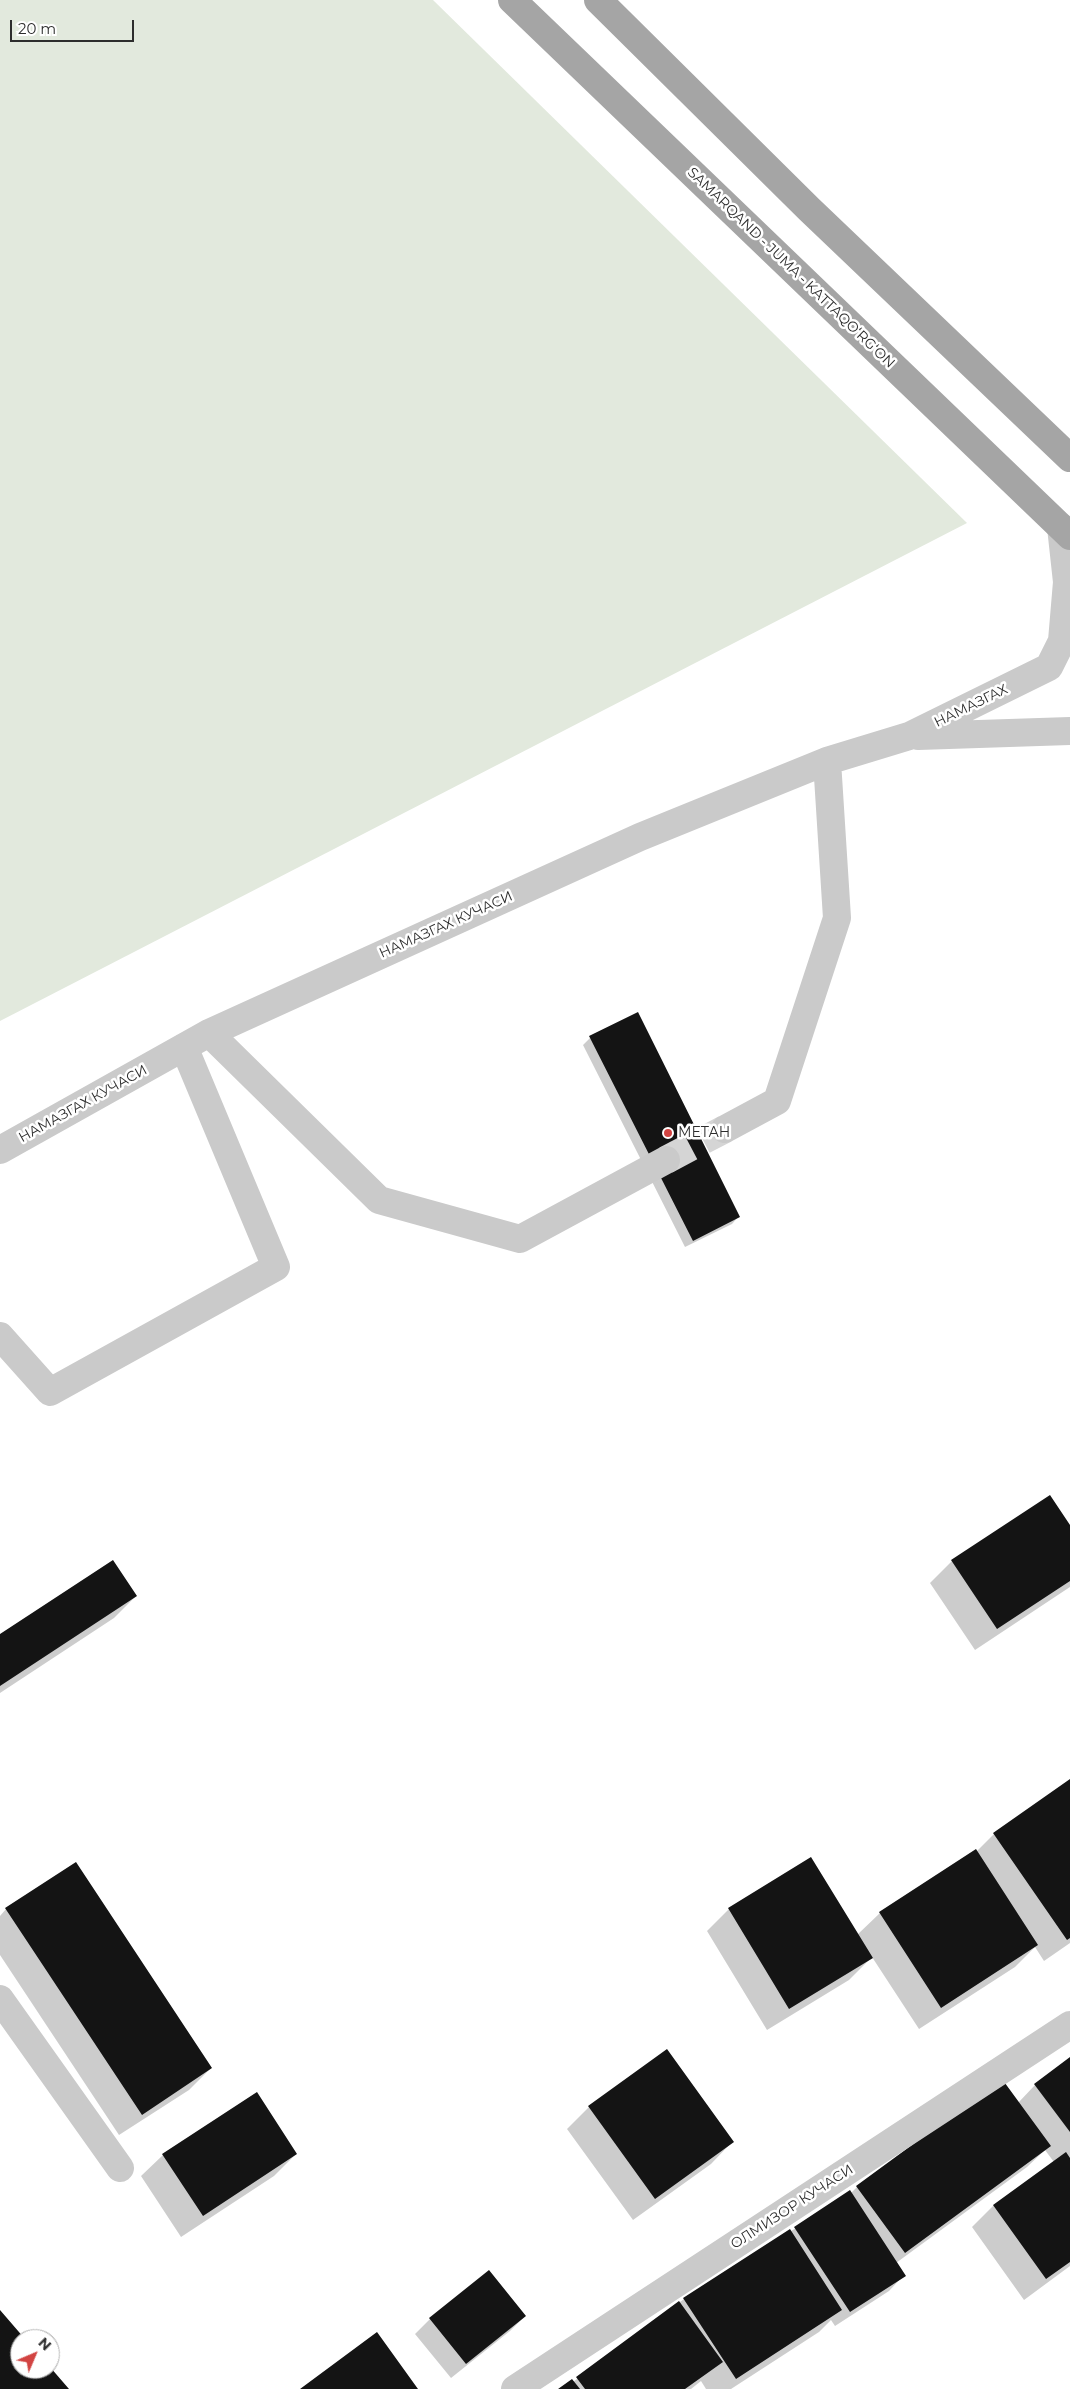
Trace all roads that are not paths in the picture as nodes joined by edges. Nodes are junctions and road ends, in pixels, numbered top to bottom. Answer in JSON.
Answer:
{"nodes":[{"id":1,"x":512,"y":0,"type":"edge"},
{"id":2,"x":598,"y":0,"type":"edge"},
{"id":3,"x":1070,"y":458,"type":"edge"},
{"id":4,"x":1065,"y":532,"type":"edge"},
{"id":5,"x":1070,"y":731,"type":"edge"},
{"id":6,"x":909,"y":736,"type":"junction"},
{"id":7,"x":827,"y":761,"type":"junction"},
{"id":8,"x":209,"y":1033,"type":"junction"},
{"id":9,"x":184,"y":1047,"type":"junction"},
{"id":10,"x":725,"y":1129,"type":"tunnel mouth"},
{"id":11,"x":0,"y":1150,"type":"edge"},
{"id":12,"x":666,"y":1160,"type":"tunnel mouth"},
{"id":13,"x":0,"y":1336,"type":"edge"},
{"id":14,"x":0,"y":1999,"type":"edge"},
{"id":15,"x":1070,"y":2025,"type":"edge"},
{"id":16,"x":120,"y":2168,"type":"dead end"},
{"id":17,"x":515,"y":2389,"type":"edge"}],
"edges":[{"from":1,"to":4,"type":"main road","name":"SAMARQAND - JUMA - KATTAQO‘RG‘ON"},
{"from":2,"to":3,"type":"main road"},
{"from":4,"to":6,"type":"street","name":"НАМАЗГАХ"},
{"from":5,"to":6,"type":"street","name":"НАМАЗГАХ"},
{"from":6,"to":7,"type":"street","name":"НАМАЗГАХ КУЧАСИ"},
{"from":7,"to":8,"type":"street","name":"НАМАЗГАХ КУЧАСИ"},
{"from":7,"to":10,"type":"street"},
{"from":8,"to":9,"type":"street","name":"НАМАЗГАХ КУЧАСИ"},
{"from":8,"to":12,"type":"street"},
{"from":9,"to":11,"type":"street","name":"НАМАЗГАХ КУЧАСИ"},
{"from":9,"to":13,"type":"street"},
{"from":14,"to":16,"type":"street"},
{"from":15,"to":17,"type":"street","name":"ОЛМИЗОР КУЧАСИ"}]}
